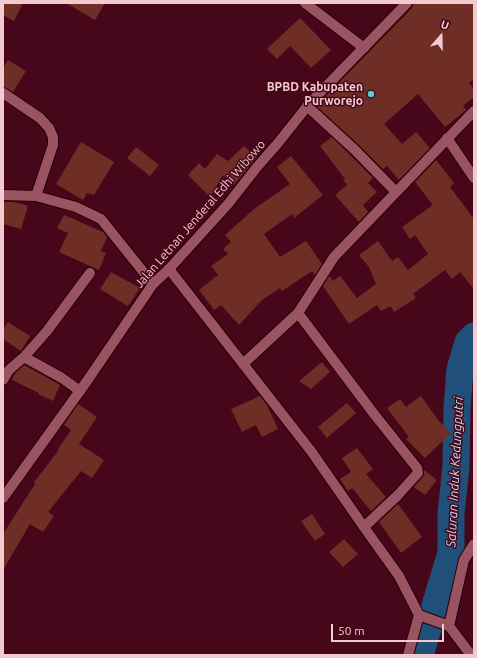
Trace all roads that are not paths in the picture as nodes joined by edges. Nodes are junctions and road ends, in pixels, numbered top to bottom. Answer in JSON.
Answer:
{"nodes":[{"id":1,"x":305,"y":3,"type":"edge"},
{"id":2,"x":402,"y":5,"type":"edge"},
{"id":3,"x":364,"y":48,"type":"junction"},
{"id":4,"x":3,"y":93,"type":"edge"},
{"id":5,"x":307,"y":106,"type":"junction"},
{"id":6,"x":474,"y":111,"type":"edge"},
{"id":7,"x":447,"y":138,"type":"junction"},
{"id":8,"x":474,"y":178,"type":"edge"},
{"id":9,"x":396,"y":192,"type":"junction"},
{"id":10,"x":3,"y":195,"type":"edge"},
{"id":11,"x":36,"y":196,"type":"junction"},
{"id":12,"x":169,"y":269,"type":"junction"},
{"id":13,"x":90,"y":274,"type":"dead end"},
{"id":14,"x":153,"y":284,"type":"junction"},
{"id":15,"x":298,"y":313,"type":"junction"},
{"id":16,"x":24,"y":357,"type":"junction"},
{"id":17,"x":243,"y":364,"type":"junction"},
{"id":18,"x":3,"y":380,"type":"edge"},
{"id":19,"x":80,"y":391,"type":"junction"},
{"id":20,"x":3,"y":498,"type":"edge"},
{"id":21,"x":364,"y":527,"type":"junction"},
{"id":22,"x":474,"y":544,"type":"edge"},
{"id":23,"x":423,"y":616,"type":"junction"},
{"id":24,"x":450,"y":626,"type":"junction"},
{"id":25,"x":408,"y":655,"type":"edge"},
{"id":26,"x":471,"y":655,"type":"edge"}],
"edges":[{"from":1,"to":3,"type":"street"},
{"from":2,"to":3,"type":"street","name":"Jalan Letnan Jenderal Edhi Wibowo"},
{"from":3,"to":5,"type":"street","name":"Jalan Letnan Jenderal Edhi Wibowo"},
{"from":4,"to":11,"type":"street"},
{"from":5,"to":9,"type":"street"},
{"from":5,"to":12,"type":"street","name":"Jalan Letnan Jenderal Edhi Wibowo"},
{"from":6,"to":7,"type":"street"},
{"from":7,"to":8,"type":"street"},
{"from":7,"to":9,"type":"street"},
{"from":9,"to":15,"type":"street"},
{"from":10,"to":11,"type":"street"},
{"from":11,"to":14,"type":"street"},
{"from":12,"to":14,"type":"street","name":"Jalan Letnan Jenderal Edhi Wibowo"},
{"from":12,"to":17,"type":"street"},
{"from":13,"to":16,"type":"street"},
{"from":14,"to":19,"type":"street","name":"Jalan Letnan Jenderal Edhi Wibowo"},
{"from":15,"to":17,"type":"street"},
{"from":15,"to":21,"type":"street"},
{"from":16,"to":18,"type":"street"},
{"from":16,"to":19,"type":"street"},
{"from":17,"to":21,"type":"street"},
{"from":19,"to":20,"type":"street","name":"Jalan Letnan Jenderal Edhi Wibowo"},
{"from":21,"to":23,"type":"street"},
{"from":22,"to":24,"type":"street"},
{"from":23,"to":24,"type":"street"},
{"from":23,"to":25,"type":"street"},
{"from":24,"to":26,"type":"street"}]}
